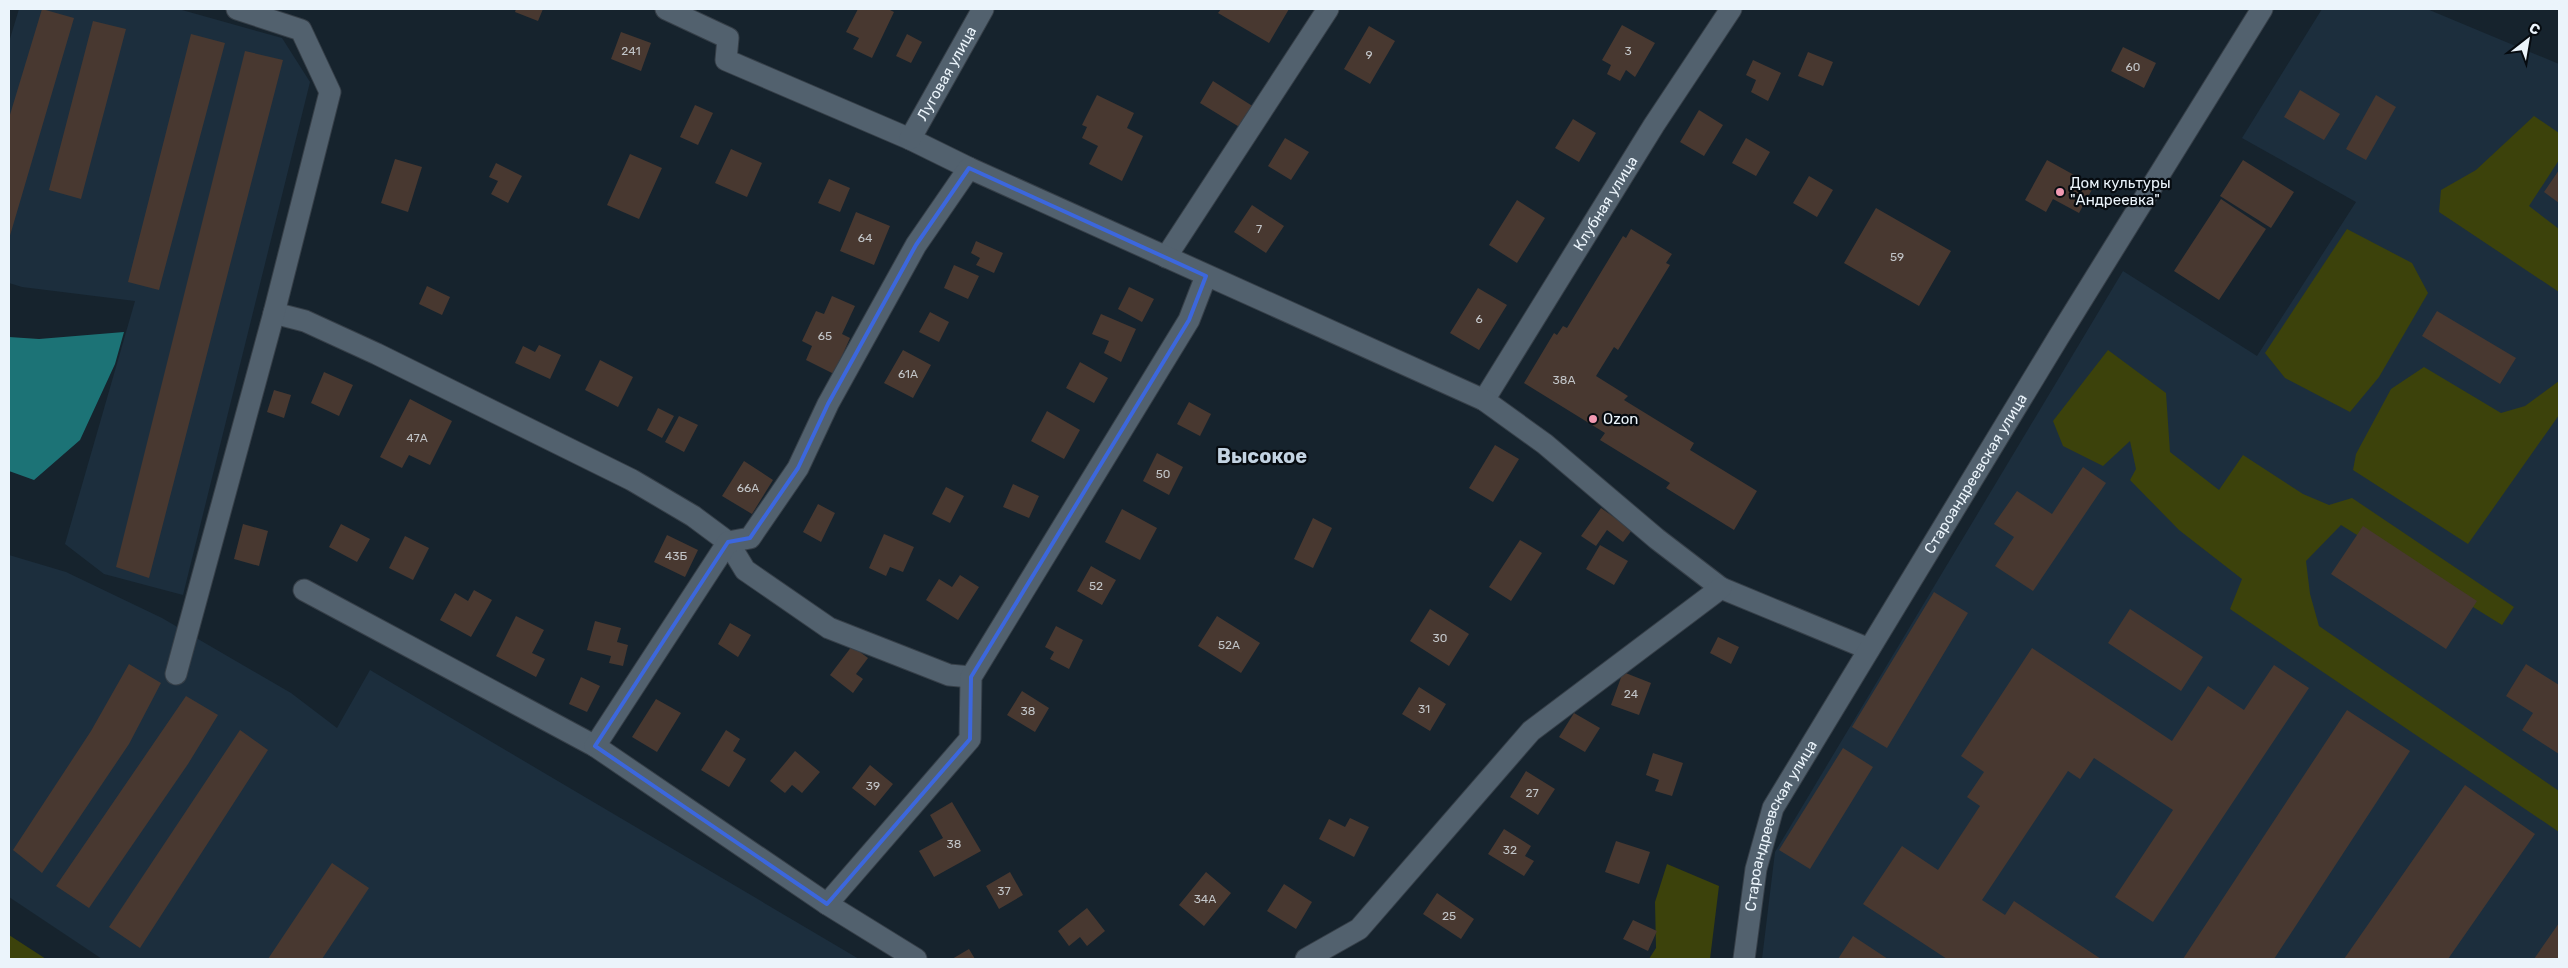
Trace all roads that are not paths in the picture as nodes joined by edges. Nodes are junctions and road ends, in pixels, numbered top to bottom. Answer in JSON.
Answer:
{"nodes":[{"id":1,"x":237,"y":9,"type":"edge"},
{"id":2,"x":666,"y":9,"type":"edge"},
{"id":3,"x":983,"y":9,"type":"edge"},
{"id":4,"x":1328,"y":9,"type":"edge"},
{"id":5,"x":1732,"y":9,"type":"edge"},
{"id":6,"x":2262,"y":9,"type":"edge"},
{"id":7,"x":910,"y":139,"type":"junction"},
{"id":8,"x":968,"y":168,"type":"junction"},
{"id":9,"x":1166,"y":257,"type":"junction"},
{"id":10,"x":1206,"y":276,"type":"junction"},
{"id":11,"x":274,"y":312,"type":"junction"},
{"id":12,"x":1484,"y":400,"type":"junction"},
{"id":13,"x":728,"y":542,"type":"junction"},
{"id":14,"x":1721,"y":588,"type":"junction"},
{"id":15,"x":304,"y":590,"type":"dead end"},
{"id":16,"x":1869,"y":649,"type":"junction"},
{"id":17,"x":176,"y":674,"type":"dead end"},
{"id":18,"x":971,"y":677,"type":"junction"},
{"id":19,"x":595,"y":746,"type":"junction"},
{"id":20,"x":826,"y":904,"type":"junction"},
{"id":21,"x":916,"y":959,"type":"edge"},
{"id":22,"x":1306,"y":959,"type":"edge"},
{"id":23,"x":1744,"y":959,"type":"edge"}],
"edges":[{"from":1,"to":11,"type":"street"},
{"from":2,"to":7,"type":"street"},
{"from":3,"to":7,"type":"street","name":"Луговая улица"},
{"from":4,"to":9,"type":"street"},
{"from":5,"to":12,"type":"street","name":"Клубная улица"},
{"from":6,"to":16,"type":"street","name":"Староандреевская улица"},
{"from":7,"to":8,"type":"street"},
{"from":8,"to":9,"type":"street"},
{"from":8,"to":13,"type":"street"},
{"from":9,"to":10,"type":"street"},
{"from":10,"to":12,"type":"street"},
{"from":10,"to":18,"type":"street"},
{"from":11,"to":13,"type":"street"},
{"from":11,"to":17,"type":"street"},
{"from":12,"to":14,"type":"street"},
{"from":13,"to":18,"type":"street"},
{"from":13,"to":19,"type":"street"},
{"from":14,"to":16,"type":"street"},
{"from":14,"to":22,"type":"street"},
{"from":15,"to":19,"type":"street"},
{"from":16,"to":23,"type":"street","name":"Староандреевская улица"},
{"from":18,"to":20,"type":"street"},
{"from":19,"to":20,"type":"street"},
{"from":20,"to":21,"type":"street"}]}
